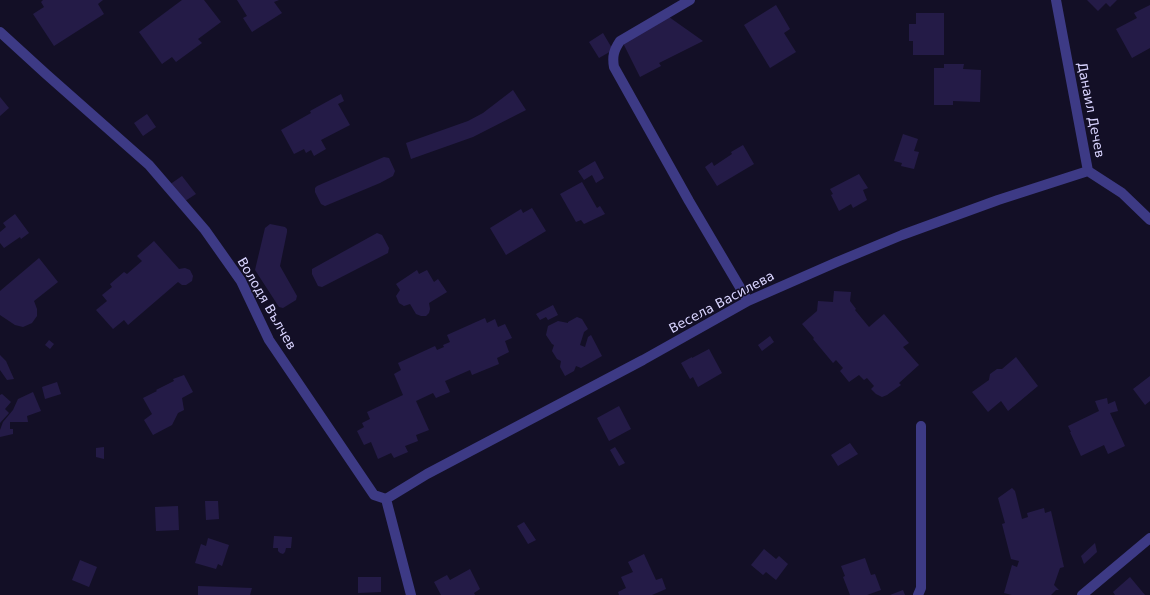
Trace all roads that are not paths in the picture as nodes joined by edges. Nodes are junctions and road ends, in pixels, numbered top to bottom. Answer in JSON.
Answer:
{"nodes":[{"id":1,"x":690,"y":0,"type":"edge"},
{"id":2,"x":1056,"y":0,"type":"edge"},
{"id":3,"x":0,"y":32,"type":"edge"},
{"id":4,"x":1088,"y":171,"type":"junction"},
{"id":5,"x":1150,"y":220,"type":"edge"},
{"id":6,"x":748,"y":300,"type":"junction"},
{"id":7,"x":921,"y":426,"type":"dead end"},
{"id":8,"x":386,"y":499,"type":"junction"},
{"id":9,"x":1150,"y":538,"type":"edge"},
{"id":10,"x":411,"y":595,"type":"edge"},
{"id":11,"x":918,"y":595,"type":"edge"},
{"id":12,"x":1082,"y":595,"type":"edge"}],
"edges":[{"from":1,"to":6,"type":"street"},
{"from":2,"to":4,"type":"street","name":"Данаил Дечев"},
{"from":3,"to":8,"type":"street","name":"Володя Вълчев"},
{"from":4,"to":5,"type":"street","name":"Данаил Дечев"},
{"from":4,"to":6,"type":"street","name":"Весела Василева"},
{"from":6,"to":8,"type":"street","name":"Весела Василева"},
{"from":7,"to":11,"type":"street"},
{"from":8,"to":10,"type":"street"},
{"from":9,"to":12,"type":"street"}]}
